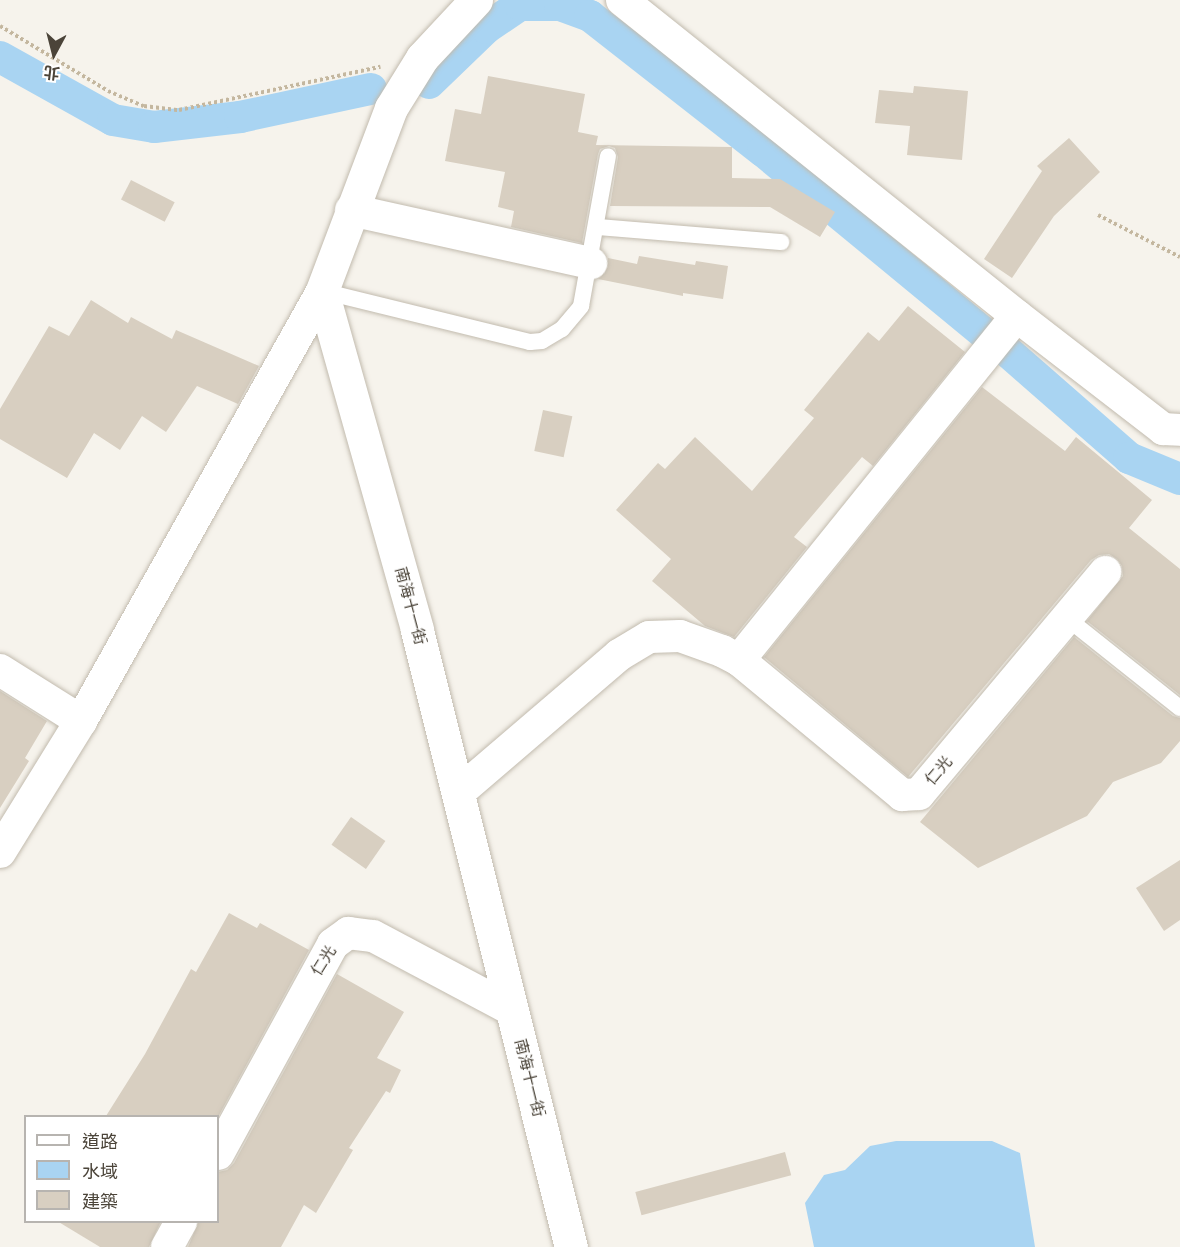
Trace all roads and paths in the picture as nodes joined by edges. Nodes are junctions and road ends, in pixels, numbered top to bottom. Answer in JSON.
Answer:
{"nodes":[{"id":1,"x":476,"y":0,"type":"edge"},
{"id":2,"x":622,"y":0,"type":"edge"},
{"id":3,"x":0,"y":26,"type":"edge"},
{"id":4,"x":422,"y":58,"type":"junction"},
{"id":5,"x":608,"y":156,"type":"dead end"},
{"id":6,"x":351,"y":210,"type":"junction"},
{"id":7,"x":1098,"y":215,"type":"dead end"},
{"id":8,"x":597,"y":227,"type":"junction"},
{"id":9,"x":781,"y":242,"type":"dead end"},
{"id":10,"x":1180,"y":257,"type":"edge"},
{"id":11,"x":591,"y":263,"type":"junction"},
{"id":12,"x":322,"y":291,"type":"junction"},
{"id":13,"x":1017,"y":316,"type":"junction"},
{"id":14,"x":1180,"y":430,"type":"edge"},
{"id":15,"x":1104,"y":572,"type":"dead end"},
{"id":16,"x":1068,"y":619,"type":"junction"},
{"id":17,"x":739,"y":660,"type":"junction"},
{"id":18,"x":0,"y":670,"type":"edge"},
{"id":19,"x":1180,"y":708,"type":"edge"},
{"id":20,"x":81,"y":721,"type":"junction"},
{"id":21,"x":458,"y":793,"type":"junction"},
{"id":22,"x":0,"y":852,"type":"edge"},
{"id":23,"x":512,"y":1010,"type":"junction"},
{"id":24,"x":219,"y":1152,"type":"edge"},
{"id":25,"x":180,"y":1223,"type":"edge"},
{"id":26,"x":167,"y":1247,"type":"edge"},
{"id":27,"x":571,"y":1247,"type":"edge"}],
"edges":[{"from":1,"to":4,"type":"street"},
{"from":2,"to":13,"type":"street"},
{"from":3,"to":4,"type":"path"},
{"from":4,"to":6,"type":"street"},
{"from":5,"to":8,"type":"lane"},
{"from":6,"to":11,"type":"street"},
{"from":6,"to":12,"type":"street"},
{"from":7,"to":10,"type":"path"},
{"from":8,"to":9,"type":"lane"},
{"from":8,"to":11,"type":"lane"},
{"from":11,"to":12,"type":"lane"},
{"from":12,"to":20,"type":"street"},
{"from":12,"to":21,"type":"street","name":"南海十一街"},
{"from":13,"to":14,"type":"street"},
{"from":13,"to":17,"type":"street"},
{"from":15,"to":16,"type":"street","name":"仁光"},
{"from":16,"to":17,"type":"street","name":"仁光"},
{"from":16,"to":19,"type":"lane"},
{"from":17,"to":21,"type":"street","name":"仁光"},
{"from":18,"to":20,"type":"street"},
{"from":20,"to":22,"type":"street"},
{"from":21,"to":23,"type":"street","name":"南海十一街"},
{"from":23,"to":24,"type":"street","name":"仁光"},
{"from":23,"to":27,"type":"street","name":"南海十一街"},
{"from":25,"to":26,"type":"street"}]}
